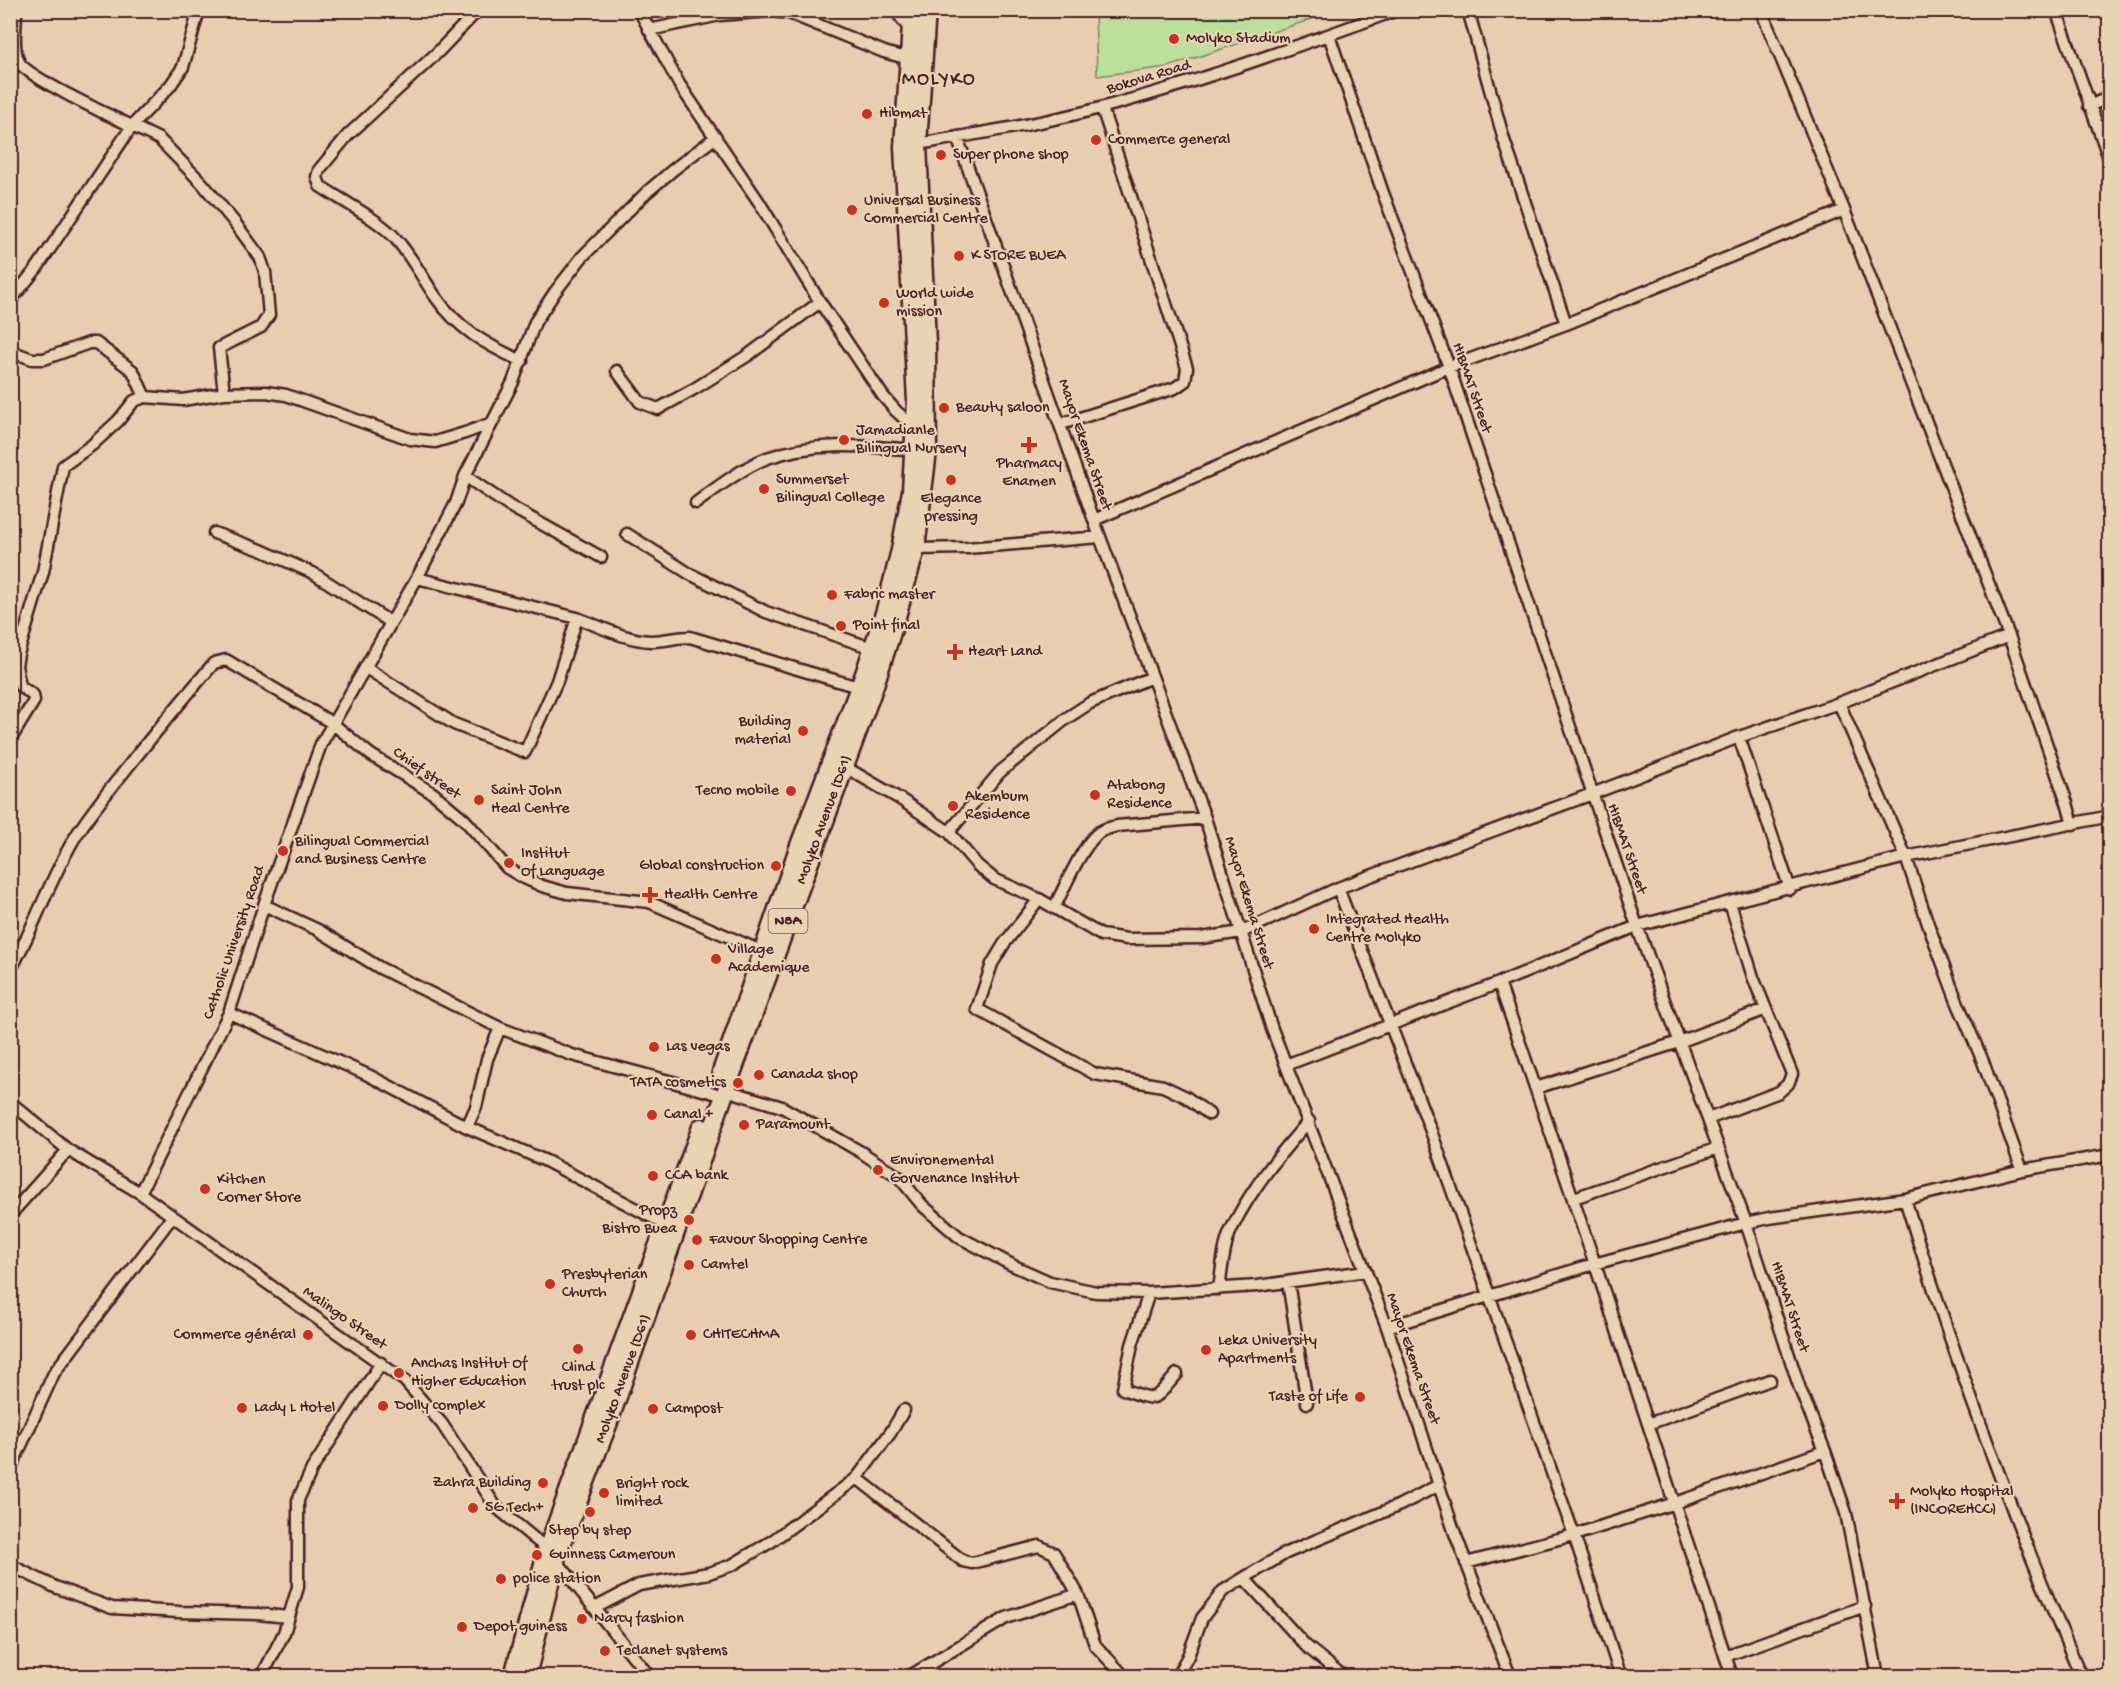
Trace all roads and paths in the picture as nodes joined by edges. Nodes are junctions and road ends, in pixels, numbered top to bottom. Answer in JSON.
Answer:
{"nodes":[{"id":1,"x":16,"y":10,"type":"edge"},
{"id":2,"x":199,"y":10,"type":"edge"},
{"id":3,"x":478,"y":10,"type":"edge"},
{"id":4,"x":639,"y":10,"type":"edge"},
{"id":5,"x":895,"y":10,"type":"edge"},
{"id":6,"x":912,"y":10,"type":"edge"},
{"id":7,"x":927,"y":10,"type":"edge"},
{"id":8,"x":1397,"y":10,"type":"edge"},
{"id":9,"x":1468,"y":10,"type":"edge"},
{"id":10,"x":1761,"y":10,"type":"edge"},
{"id":11,"x":2056,"y":10,"type":"edge"},
{"id":12,"x":649,"y":30,"type":"junction"},
{"id":13,"x":911,"y":32,"type":"junction"},
{"id":14,"x":1329,"y":35,"type":"junction"},
{"id":15,"x":909,"y":59,"type":"junction"},
{"id":16,"x":2109,"y":97,"type":"edge"},
{"id":17,"x":2089,"y":106,"type":"junction"},
{"id":18,"x":1102,"y":108,"type":"junction"},
{"id":19,"x":132,"y":126,"type":"junction"},
{"id":20,"x":716,"y":137,"type":"junction"},
{"id":21,"x":957,"y":137,"type":"junction"},
{"id":22,"x":910,"y":145,"type":"junction"},
{"id":23,"x":2109,"y":161,"type":"edge"},
{"id":24,"x":1844,"y":210,"type":"junction"},
{"id":25,"x":10,"y":302,"type":"edge"},
{"id":26,"x":820,"y":302,"type":"junction"},
{"id":27,"x":1566,"y":324,"type":"junction"},
{"id":28,"x":10,"y":351,"type":"edge"},
{"id":29,"x":522,"y":361,"type":"junction"},
{"id":30,"x":1449,"y":367,"type":"junction"},
{"id":31,"x":617,"y":371,"type":"dead end"},
{"id":32,"x":224,"y":393,"type":"junction"},
{"id":33,"x":145,"y":397,"type":"junction"},
{"id":34,"x":492,"y":423,"type":"junction"},
{"id":35,"x":1061,"y":424,"type":"junction"},
{"id":36,"x":915,"y":428,"type":"junction"},
{"id":37,"x":913,"y":450,"type":"junction"},
{"id":38,"x":465,"y":476,"type":"junction"},
{"id":39,"x":696,"y":503,"type":"dead end"},
{"id":40,"x":1094,"y":520,"type":"junction"},
{"id":41,"x":214,"y":533,"type":"dead end"},
{"id":42,"x":627,"y":534,"type":"dead end"},
{"id":43,"x":1100,"y":537,"type":"junction"},
{"id":44,"x":916,"y":549,"type":"junction"},
{"id":45,"x":601,"y":557,"type":"dead end"},
{"id":46,"x":417,"y":578,"type":"junction"},
{"id":47,"x":577,"y":618,"type":"junction"},
{"id":48,"x":390,"y":622,"type":"junction"},
{"id":49,"x":2009,"y":636,"type":"junction"},
{"id":50,"x":872,"y":648,"type":"junction"},
{"id":51,"x":366,"y":668,"type":"junction"},
{"id":52,"x":1152,"y":677,"type":"junction"},
{"id":53,"x":858,"y":687,"type":"junction"},
{"id":54,"x":1839,"y":703,"type":"junction"},
{"id":55,"x":332,"y":723,"type":"junction"},
{"id":56,"x":1739,"y":737,"type":"junction"},
{"id":57,"x":10,"y":740,"type":"edge"},
{"id":58,"x":845,"y":767,"type":"junction"},
{"id":59,"x":1592,"y":794,"type":"junction"},
{"id":60,"x":2109,"y":816,"type":"edge"},
{"id":61,"x":1205,"y":818,"type":"junction"},
{"id":62,"x":2073,"y":824,"type":"junction"},
{"id":63,"x":950,"y":832,"type":"junction"},
{"id":64,"x":1906,"y":857,"type":"junction"},
{"id":65,"x":1338,"y":888,"type":"junction"},
{"id":66,"x":1790,"y":889,"type":"junction"},
{"id":67,"x":1039,"y":899,"type":"junction"},
{"id":68,"x":1730,"y":903,"type":"junction"},
{"id":69,"x":264,"y":905,"type":"junction"},
{"id":70,"x":1054,"y":908,"type":"junction"},
{"id":71,"x":1637,"y":926,"type":"junction"},
{"id":72,"x":1242,"y":932,"type":"junction"},
{"id":73,"x":769,"y":954,"type":"junction"},
{"id":74,"x":10,"y":971,"type":"edge"},
{"id":75,"x":1499,"y":983,"type":"junction"},
{"id":76,"x":1766,"y":1009,"type":"junction"},
{"id":77,"x":229,"y":1013,"type":"junction"},
{"id":78,"x":1392,"y":1026,"type":"junction"},
{"id":79,"x":500,"y":1028,"type":"junction"},
{"id":80,"x":1679,"y":1042,"type":"junction"},
{"id":81,"x":1286,"y":1065,"type":"junction"},
{"id":82,"x":1536,"y":1088,"type":"junction"},
{"id":83,"x":720,"y":1091,"type":"junction"},
{"id":84,"x":10,"y":1102,"type":"edge"},
{"id":85,"x":1209,"y":1114,"type":"dead end"},
{"id":86,"x":1708,"y":1119,"type":"junction"},
{"id":87,"x":1309,"y":1120,"type":"junction"},
{"id":88,"x":467,"y":1127,"type":"junction"},
{"id":89,"x":1718,"y":1148,"type":"junction"},
{"id":90,"x":68,"y":1150,"type":"junction"},
{"id":91,"x":2109,"y":1156,"type":"edge"},
{"id":92,"x":2022,"y":1170,"type":"junction"},
{"id":93,"x":140,"y":1194,"type":"junction"},
{"id":94,"x":1574,"y":1198,"type":"junction"},
{"id":95,"x":1905,"y":1199,"type":"junction"},
{"id":96,"x":10,"y":1215,"type":"edge"},
{"id":97,"x":172,"y":1217,"type":"junction"},
{"id":98,"x":1746,"y":1223,"type":"junction"},
{"id":99,"x":665,"y":1224,"type":"junction"},
{"id":100,"x":1594,"y":1264,"type":"junction"},
{"id":101,"x":1366,"y":1271,"type":"junction"},
{"id":102,"x":1288,"y":1282,"type":"junction"},
{"id":103,"x":1219,"y":1289,"type":"junction"},
{"id":104,"x":1149,"y":1293,"type":"junction"},
{"id":105,"x":1491,"y":1296,"type":"junction"},
{"id":106,"x":1387,"y":1327,"type":"junction"},
{"id":107,"x":381,"y":1363,"type":"junction"},
{"id":108,"x":1177,"y":1374,"type":"dead end"},
{"id":109,"x":1770,"y":1380,"type":"dead end"},
{"id":110,"x":1307,"y":1403,"type":"dead end"},
{"id":111,"x":904,"y":1410,"type":"dead end"},
{"id":112,"x":1648,"y":1424,"type":"junction"},
{"id":113,"x":1825,"y":1451,"type":"junction"},
{"id":114,"x":10,"y":1470,"type":"edge"},
{"id":115,"x":857,"y":1478,"type":"junction"},
{"id":116,"x":1439,"y":1485,"type":"junction"},
{"id":117,"x":1675,"y":1503,"type":"junction"},
{"id":118,"x":1574,"y":1535,"type":"junction"},
{"id":119,"x":552,"y":1554,"type":"junction"},
{"id":120,"x":1466,"y":1563,"type":"junction"},
{"id":121,"x":10,"y":1565,"type":"edge"},
{"id":122,"x":1244,"y":1578,"type":"junction"},
{"id":123,"x":1078,"y":1594,"type":"junction"},
{"id":124,"x":1865,"y":1606,"type":"junction"},
{"id":125,"x":595,"y":1608,"type":"junction"},
{"id":126,"x":288,"y":1617,"type":"junction"},
{"id":127,"x":1725,"y":1656,"type":"junction"},
{"id":128,"x":928,"y":1665,"type":"junction"},
{"id":129,"x":1619,"y":1671,"type":"dead end"},
{"id":130,"x":262,"y":1677,"type":"edge"},
{"id":131,"x":513,"y":1677,"type":"edge"},
{"id":132,"x":527,"y":1677,"type":"edge"},
{"id":133,"x":649,"y":1677,"type":"edge"},
{"id":134,"x":910,"y":1677,"type":"edge"},
{"id":135,"x":933,"y":1677,"type":"edge"},
{"id":136,"x":1124,"y":1677,"type":"edge"},
{"id":137,"x":1177,"y":1677,"type":"edge"},
{"id":138,"x":1343,"y":1677,"type":"edge"},
{"id":139,"x":1510,"y":1677,"type":"edge"},
{"id":140,"x":1731,"y":1677,"type":"edge"},
{"id":141,"x":1878,"y":1677,"type":"edge"},
{"id":142,"x":2081,"y":1677,"type":"edge"}],
"edges":[{"from":1,"to":19,"type":"street"},
{"from":2,"to":19,"type":"street"},
{"from":3,"to":29,"type":"street"},
{"from":4,"to":12,"type":"street"},
{"from":5,"to":13,"type":"street"},
{"from":6,"to":13,"type":"highway","number":"N8A"},
{"from":7,"to":22,"type":"highway","number":"N8A"},
{"from":8,"to":14,"type":"street","name":"Bokova Road"},
{"from":9,"to":27,"type":"street"},
{"from":10,"to":24,"type":"street"},
{"from":11,"to":17,"type":"street"},
{"from":12,"to":15,"type":"street"},
{"from":12,"to":20,"type":"street"},
{"from":13,"to":15,"type":"highway","number":"N8A"},
{"from":14,"to":18,"type":"street","name":"Bokova Road"},
{"from":14,"to":30,"type":"street","name":"HIBMAT Street"},
{"from":15,"to":22,"type":"highway","number":"N8A"},
{"from":16,"to":17,"type":"street"},
{"from":17,"to":23,"type":"street"},
{"from":18,"to":21,"type":"street","name":"Bokova Road"},
{"from":18,"to":35,"type":"street"},
{"from":19,"to":25,"type":"street"},
{"from":19,"to":32,"type":"street"},
{"from":20,"to":26,"type":"street"},
{"from":20,"to":29,"type":"street","name":"Catholic University Road"},
{"from":21,"to":22,"type":"street","name":"Bokova Road"},
{"from":21,"to":35,"type":"street","name":"Mayor Ekema Street"},
{"from":22,"to":36,"type":"highway","name":"Molyko Avenue (D61)","number":"N8A"},
{"from":22,"to":44,"type":"highway","name":"Molyko Avenue (D61)","number":"N8A"},
{"from":24,"to":27,"type":"street"},
{"from":24,"to":49,"type":"street"},
{"from":26,"to":31,"type":"street"},
{"from":26,"to":36,"type":"street"},
{"from":27,"to":30,"type":"street"},
{"from":28,"to":33,"type":"street"},
{"from":29,"to":34,"type":"street","name":"Catholic University Road"},
{"from":30,"to":40,"type":"street"},
{"from":30,"to":59,"type":"street","name":"HIBMAT Street"},
{"from":32,"to":33,"type":"street"},
{"from":32,"to":34,"type":"street"},
{"from":33,"to":57,"type":"street"},
{"from":34,"to":38,"type":"street","name":"Catholic University Road"},
{"from":35,"to":40,"type":"street","name":"Mayor Ekema Street"},
{"from":36,"to":37,"type":"highway","name":"Molyko Avenue (D61)","number":"N8A"},
{"from":37,"to":39,"type":"street"},
{"from":37,"to":50,"type":"highway","name":"Molyko Avenue (D61)","number":"N8A"},
{"from":38,"to":45,"type":"street"},
{"from":38,"to":46,"type":"street","name":"Catholic University Road"},
{"from":40,"to":43,"type":"street","name":"Mayor Ekema Street"},
{"from":41,"to":48,"type":"street"},
{"from":42,"to":50,"type":"street"},
{"from":43,"to":44,"type":"street"},
{"from":43,"to":52,"type":"street","name":"Mayor Ekema Street"},
{"from":44,"to":58,"type":"highway","name":"Molyko Avenue (D61)","number":"N8A"},
{"from":46,"to":47,"type":"street"},
{"from":46,"to":48,"type":"street","name":"Catholic University Road"},
{"from":47,"to":51,"type":"street"},
{"from":47,"to":53,"type":"street"},
{"from":48,"to":51,"type":"street","name":"Catholic University Road"},
{"from":49,"to":54,"type":"street"},
{"from":49,"to":62,"type":"street"},
{"from":50,"to":53,"type":"highway","name":"Molyko Avenue (D61)","number":"N8A"},
{"from":51,"to":55,"type":"street","name":"Catholic University Road"},
{"from":52,"to":61,"type":"street","name":"Mayor Ekema Street"},
{"from":52,"to":63,"type":"street"},
{"from":53,"to":73,"type":"highway","name":"Molyko Avenue (D61)","number":"N8A"},
{"from":54,"to":56,"type":"street"},
{"from":54,"to":64,"type":"street"},
{"from":55,"to":69,"type":"street","name":"Catholic University Road"},
{"from":55,"to":73,"type":"street","name":"Chief street"},
{"from":55,"to":74,"type":"street","name":"Chief street"},
{"from":56,"to":59,"type":"street"},
{"from":56,"to":66,"type":"street"},
{"from":58,"to":63,"type":"street"},
{"from":58,"to":73,"type":"highway","name":"Molyko Avenue (D61)","number":"N8A"},
{"from":59,"to":65,"type":"street"},
{"from":59,"to":71,"type":"street","name":"HIBMAT Street"},
{"from":60,"to":62,"type":"street"},
{"from":61,"to":70,"type":"street"},
{"from":61,"to":72,"type":"street","name":"Mayor Ekema Street"},
{"from":62,"to":64,"type":"street"},
{"from":63,"to":67,"type":"street"},
{"from":64,"to":66,"type":"street"},
{"from":64,"to":92,"type":"street"},
{"from":65,"to":72,"type":"street"},
{"from":65,"to":78,"type":"street"},
{"from":66,"to":68,"type":"street"},
{"from":67,"to":70,"type":"street"},
{"from":67,"to":85,"type":"street"},
{"from":68,"to":71,"type":"street"},
{"from":68,"to":76,"type":"street"},
{"from":69,"to":77,"type":"street","name":"Catholic University Road"},
{"from":69,"to":79,"type":"street"},
{"from":70,"to":72,"type":"street"},
{"from":71,"to":75,"type":"street"},
{"from":71,"to":80,"type":"street","name":"HIBMAT Street"},
{"from":72,"to":81,"type":"street","name":"Mayor Ekema Street"},
{"from":73,"to":83,"type":"highway","name":"Molyko Avenue (D61)","number":"N8A"},
{"from":75,"to":78,"type":"street"},
{"from":75,"to":82,"type":"street"},
{"from":76,"to":80,"type":"street"},
{"from":76,"to":86,"type":"street"},
{"from":77,"to":88,"type":"street"},
{"from":77,"to":93,"type":"street","name":"Catholic University Road"},
{"from":78,"to":81,"type":"street"},
{"from":78,"to":105,"type":"street"},
{"from":79,"to":83,"type":"street"},
{"from":79,"to":88,"type":"street"},
{"from":80,"to":82,"type":"street"},
{"from":80,"to":86,"type":"street","name":"HIBMAT Street"},
{"from":81,"to":87,"type":"street","name":"Mayor Ekema Street"},
{"from":82,"to":94,"type":"street"},
{"from":83,"to":99,"type":"highway","name":"Molyko Avenue (D61)","number":"N8A"},
{"from":83,"to":104,"type":"street"},
{"from":83,"to":119,"type":"highway","name":"Molyko Avenue (D61)","number":"N8A"},
{"from":84,"to":90,"type":"street","name":"Malingo Street"},
{"from":86,"to":89,"type":"street","name":"HIBMAT Street"},
{"from":87,"to":101,"type":"street","name":"Mayor Ekema Street"},
{"from":87,"to":103,"type":"street"},
{"from":88,"to":99,"type":"street"},
{"from":89,"to":94,"type":"street"},
{"from":89,"to":98,"type":"street","name":"HIBMAT Street"},
{"from":90,"to":93,"type":"street","name":"Malingo Street"},
{"from":90,"to":96,"type":"street"},
{"from":91,"to":92,"type":"street"},
{"from":92,"to":95,"type":"street"},
{"from":93,"to":97,"type":"street","name":"Malingo Street"},
{"from":94,"to":100,"type":"street"},
{"from":95,"to":98,"type":"street"},
{"from":95,"to":142,"type":"street"},
{"from":97,"to":107,"type":"street","name":"Malingo Street"},
{"from":97,"to":114,"type":"street"},
{"from":98,"to":100,"type":"street"},
{"from":98,"to":113,"type":"street","name":"HIBMAT Street"},
{"from":99,"to":119,"type":"highway","name":"Molyko Avenue (D61)","number":"N8A"},
{"from":100,"to":105,"type":"street"},
{"from":100,"to":112,"type":"street"},
{"from":101,"to":102,"type":"street"},
{"from":101,"to":106,"type":"street","name":"Mayor Ekema Street"},
{"from":102,"to":103,"type":"street"},
{"from":102,"to":110,"type":"street"},
{"from":103,"to":104,"type":"street"},
{"from":104,"to":108,"type":"street"},
{"from":105,"to":106,"type":"street"},
{"from":105,"to":118,"type":"street"},
{"from":106,"to":116,"type":"street","name":"Mayor Ekema Street"},
{"from":107,"to":119,"type":"street","name":"Malingo Street"},
{"from":107,"to":126,"type":"street"},
{"from":109,"to":112,"type":"street"},
{"from":111,"to":115,"type":"street"},
{"from":112,"to":117,"type":"street"},
{"from":113,"to":117,"type":"street"},
{"from":113,"to":124,"type":"street","name":"HIBMAT Street"},
{"from":115,"to":123,"type":"street"},
{"from":115,"to":125,"type":"street"},
{"from":116,"to":120,"type":"street","name":"Mayor Ekema Street"},
{"from":116,"to":122,"type":"street"},
{"from":117,"to":118,"type":"street"},
{"from":117,"to":127,"type":"street"},
{"from":118,"to":120,"type":"street"},
{"from":118,"to":129,"type":"street"},
{"from":119,"to":125,"type":"street","name":"Malingo Street"},
{"from":119,"to":131,"type":"highway","name":"Molyko Avenue (D61)","number":"N8A"},
{"from":119,"to":132,"type":"highway","name":"Molyko Avenue (D61)","number":"N8A"},
{"from":120,"to":139,"type":"street","name":"Mayor Ekema Street"},
{"from":121,"to":126,"type":"street"},
{"from":122,"to":137,"type":"street"},
{"from":122,"to":138,"type":"street"},
{"from":123,"to":128,"type":"street"},
{"from":123,"to":136,"type":"street"},
{"from":124,"to":127,"type":"street"},
{"from":124,"to":141,"type":"street","name":"HIBMAT Street"},
{"from":125,"to":133,"type":"street","name":"Malingo Street"},
{"from":126,"to":130,"type":"street"},
{"from":127,"to":140,"type":"street"},
{"from":128,"to":134,"type":"street"},
{"from":128,"to":135,"type":"street"}]}
